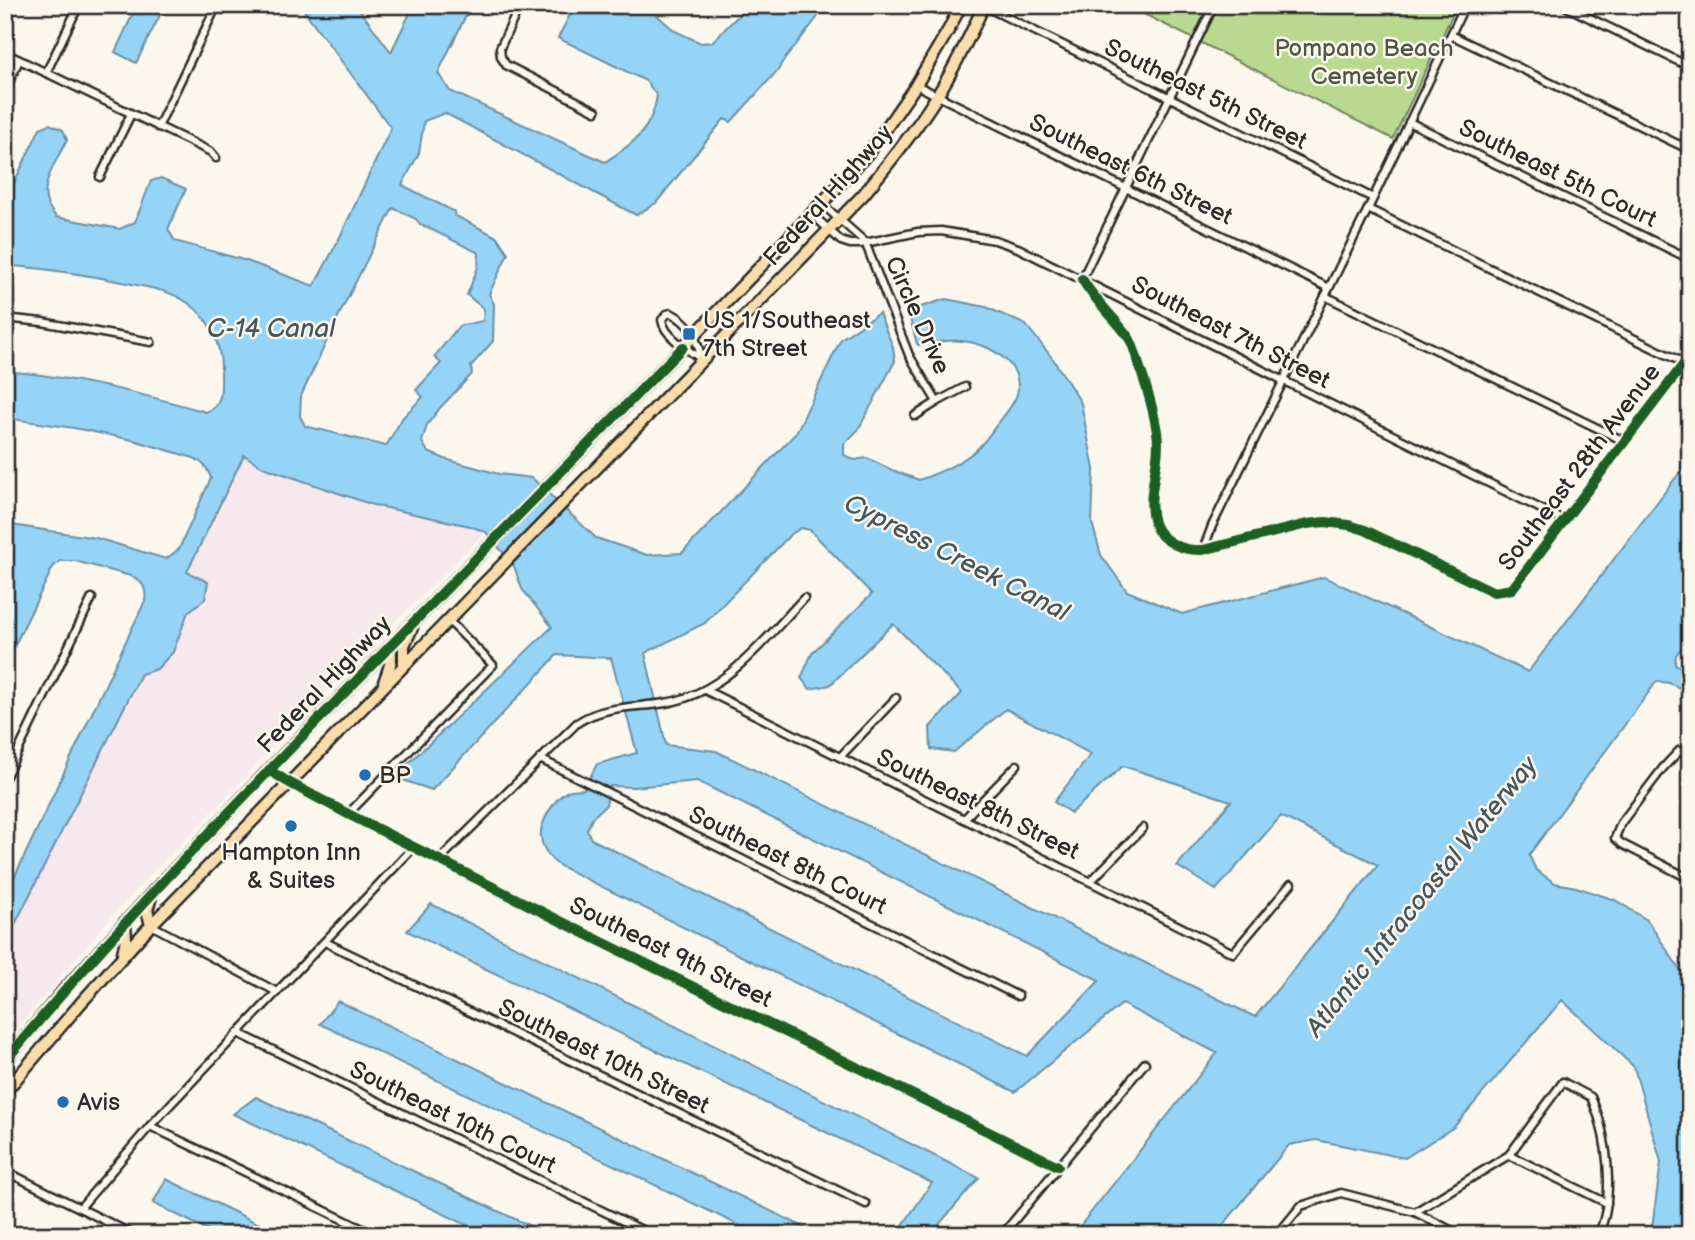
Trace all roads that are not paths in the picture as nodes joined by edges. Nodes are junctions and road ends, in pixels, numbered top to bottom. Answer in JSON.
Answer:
{"nodes":[{"id":1,"x":79,"y":5,"type":"edge"},
{"id":2,"x":217,"y":5,"type":"edge"},
{"id":3,"x":520,"y":5,"type":"edge"},
{"id":4,"x":961,"y":5,"type":"edge"},
{"id":5,"x":1214,"y":5,"type":"edge"},
{"id":6,"x":1465,"y":5,"type":"edge"},
{"id":7,"x":1563,"y":5,"type":"edge"},
{"id":8,"x":984,"y":6,"type":"edge"},
{"id":9,"x":1451,"y":34,"type":"junction"},
{"id":10,"x":5,"y":53,"type":"edge"},
{"id":11,"x":19,"y":60,"type":"junction"},
{"id":12,"x":1690,"y":67,"type":"edge"},
{"id":13,"x":46,"y":73,"type":"junction"},
{"id":14,"x":916,"y":85,"type":"junction"},
{"id":15,"x":5,"y":91,"type":"edge"},
{"id":16,"x":938,"y":95,"type":"junction"},
{"id":17,"x":1169,"y":96,"type":"junction"},
{"id":18,"x":596,"y":111,"type":"dead end"},
{"id":19,"x":131,"y":114,"type":"junction"},
{"id":20,"x":1409,"y":122,"type":"junction"},
{"id":21,"x":158,"y":127,"type":"junction"},
{"id":22,"x":1690,"y":149,"type":"edge"},
{"id":23,"x":216,"y":158,"type":"dead end"},
{"id":24,"x":100,"y":177,"type":"dead end"},
{"id":25,"x":1126,"y":188,"type":"junction"},
{"id":26,"x":1373,"y":198,"type":"junction"},
{"id":27,"x":822,"y":204,"type":"junction"},
{"id":28,"x":1368,"y":209,"type":"junction"},
{"id":29,"x":812,"y":214,"type":"junction"},
{"id":30,"x":840,"y":219,"type":"junction"},
{"id":31,"x":829,"y":230,"type":"junction"},
{"id":32,"x":865,"y":242,"type":"junction"},
{"id":33,"x":1690,"y":259,"type":"edge"},
{"id":34,"x":1083,"y":279,"type":"junction"},
{"id":35,"x":1329,"y":288,"type":"junction"},
{"id":36,"x":1325,"y":296,"type":"junction"},
{"id":37,"x":5,"y":318,"type":"edge"},
{"id":38,"x":695,"y":334,"type":"junction"},
{"id":39,"x":152,"y":342,"type":"dead end"},
{"id":40,"x":683,"y":347,"type":"junction"},
{"id":41,"x":1690,"y":356,"type":"edge"},
{"id":42,"x":702,"y":359,"type":"junction"},
{"id":43,"x":1684,"y":363,"type":"junction"},
{"id":44,"x":1284,"y":380,"type":"junction"},
{"id":45,"x":965,"y":387,"type":"dead end"},
{"id":46,"x":937,"y":402,"type":"junction"},
{"id":47,"x":915,"y":416,"type":"dead end"},
{"id":48,"x":1626,"y":442,"type":"junction"},
{"id":49,"x":1565,"y":521,"type":"junction"},
{"id":50,"x":1203,"y":550,"type":"junction"},
{"id":51,"x":804,"y":597,"type":"dead end"},
{"id":52,"x":92,"y":598,"type":"dead end"},
{"id":53,"x":447,"y":620,"type":"junction"},
{"id":54,"x":415,"y":621,"type":"junction"},
{"id":55,"x":390,"y":646,"type":"junction"},
{"id":56,"x":404,"y":664,"type":"junction"},
{"id":57,"x":383,"y":685,"type":"junction"},
{"id":58,"x":705,"y":690,"type":"junction"},
{"id":59,"x":896,"y":698,"type":"dead end"},
{"id":60,"x":840,"y":757,"type":"junction"},
{"id":61,"x":1690,"y":757,"type":"edge"},
{"id":62,"x":540,"y":759,"type":"junction"},
{"id":63,"x":1017,"y":765,"type":"dead end"},
{"id":64,"x":269,"y":769,"type":"junction"},
{"id":65,"x":5,"y":778,"type":"edge"},
{"id":66,"x":288,"y":782,"type":"junction"},
{"id":67,"x":348,"y":814,"type":"junction"},
{"id":68,"x":964,"y":819,"type":"junction"},
{"id":69,"x":1143,"y":828,"type":"dead end"},
{"id":70,"x":414,"y":847,"type":"junction"},
{"id":71,"x":440,"y":859,"type":"junction"},
{"id":72,"x":1690,"y":879,"type":"edge"},
{"id":73,"x":1091,"y":881,"type":"junction"},
{"id":74,"x":1291,"y":884,"type":"dead end"},
{"id":75,"x":152,"y":893,"type":"junction"},
{"id":76,"x":125,"y":922,"type":"junction"},
{"id":77,"x":151,"y":925,"type":"junction"},
{"id":78,"x":325,"y":942,"type":"junction"},
{"id":79,"x":122,"y":957,"type":"junction"},
{"id":80,"x":277,"y":992,"type":"junction"},
{"id":81,"x":1018,"y":996,"type":"dead end"},
{"id":82,"x":238,"y":1033,"type":"junction"},
{"id":83,"x":5,"y":1061,"type":"edge"},
{"id":84,"x":1145,"y":1063,"type":"dead end"},
{"id":85,"x":5,"y":1092,"type":"edge"},
{"id":86,"x":150,"y":1126,"type":"junction"},
{"id":87,"x":1509,"y":1155,"type":"junction"},
{"id":88,"x":1058,"y":1166,"type":"junction"},
{"id":89,"x":5,"y":1171,"type":"edge"},
{"id":90,"x":866,"y":1203,"type":"dead end"},
{"id":91,"x":1607,"y":1203,"type":"junction"},
{"id":92,"x":80,"y":1208,"type":"junction"},
{"id":93,"x":1415,"y":1212,"type":"junction"},
{"id":94,"x":134,"y":1235,"type":"edge"},
{"id":95,"x":375,"y":1235,"type":"edge"},
{"id":96,"x":652,"y":1235,"type":"edge"},
{"id":97,"x":1002,"y":1235,"type":"edge"},
{"id":98,"x":1278,"y":1235,"type":"edge"},
{"id":99,"x":1460,"y":1235,"type":"edge"},
{"id":100,"x":1598,"y":1235,"type":"edge"}],
"edges":[{"from":1,"to":13,"type":"street"},
{"from":2,"to":21,"type":"street"},
{"from":3,"to":18,"type":"street"},
{"from":4,"to":14,"type":"main road","name":"Federal Highway"},
{"from":5,"to":17,"type":"street"},
{"from":6,"to":9,"type":"street"},
{"from":7,"to":12,"type":"street"},
{"from":8,"to":16,"type":"main road","name":"Federal Highway"},
{"from":8,"to":17,"type":"street","name":"Southeast 5th Street"},
{"from":9,"to":20,"type":"street"},
{"from":9,"to":22,"type":"street"},
{"from":10,"to":11,"type":"street"},
{"from":11,"to":13,"type":"street"},
{"from":11,"to":15,"type":"street"},
{"from":13,"to":19,"type":"street"},
{"from":14,"to":16,"type":"street","name":"Southeast 6th Street"},
{"from":14,"to":27,"type":"main road","name":"Federal Highway"},
{"from":16,"to":25,"type":"street","name":"Southeast 6th Street"},
{"from":16,"to":30,"type":"main road","name":"Federal Highway"},
{"from":17,"to":25,"type":"street"},
{"from":17,"to":26,"type":"street","name":"Southeast 5th Street"},
{"from":19,"to":21,"type":"street"},
{"from":19,"to":24,"type":"street"},
{"from":20,"to":26,"type":"street"},
{"from":20,"to":33,"type":"street","name":"Southeast 5th Court"},
{"from":21,"to":23,"type":"street"},
{"from":25,"to":34,"type":"street"},
{"from":25,"to":35,"type":"street","name":"Southeast 6th Street"},
{"from":26,"to":28,"type":"street"},
{"from":27,"to":29,"type":"main road","name":"Federal Highway"},
{"from":27,"to":30,"type":"street"},
{"from":28,"to":35,"type":"street"},
{"from":28,"to":43,"type":"street"},
{"from":29,"to":31,"type":"street","name":"Southeast 7th Street"},
{"from":29,"to":38,"type":"main road","name":"Federal Highway"},
{"from":30,"to":31,"type":"main road","name":"Federal Highway"},
{"from":30,"to":32,"type":"street"},
{"from":31,"to":32,"type":"street","name":"Southeast 7th Street"},
{"from":31,"to":42,"type":"main road","name":"Federal Highway"},
{"from":32,"to":34,"type":"street","name":"Southeast 7th Street"},
{"from":32,"to":46,"type":"street","name":"Circle Drive"},
{"from":34,"to":44,"type":"street","name":"Southeast 7th Street"},
{"from":34,"to":50,"type":"street"},
{"from":35,"to":36,"type":"street"},
{"from":36,"to":44,"type":"street"},
{"from":36,"to":48,"type":"street"},
{"from":37,"to":39,"type":"street"},
{"from":38,"to":40,"type":"main road","name":"Federal Highway"},
{"from":38,"to":40,"type":"street"},
{"from":38,"to":42,"type":"street"},
{"from":40,"to":42,"type":"street"},
{"from":40,"to":54,"type":"main road","name":"Federal Highway"},
{"from":41,"to":43,"type":"street","name":"Southeast 28th Avenue"},
{"from":42,"to":53,"type":"main road","name":"Federal Highway"},
{"from":43,"to":48,"type":"street","name":"Southeast 28th Avenue"},
{"from":44,"to":49,"type":"street","name":"Southeast 7th Street"},
{"from":44,"to":50,"type":"street"},
{"from":45,"to":46,"type":"street","name":"Circle Drive"},
{"from":46,"to":47,"type":"street","name":"Circle Drive"},
{"from":48,"to":49,"type":"street","name":"Southeast 28th Avenue"},
{"from":49,"to":50,"type":"street","name":"Southeast 28th Avenue"},
{"from":51,"to":58,"type":"street"},
{"from":52,"to":65,"type":"street"},
{"from":53,"to":56,"type":"main road","name":"Federal Highway"},
{"from":53,"to":67,"type":"street"},
{"from":54,"to":55,"type":"main road","name":"Federal Highway"},
{"from":54,"to":56,"type":"main road"},
{"from":55,"to":57,"type":"main road"},
{"from":55,"to":64,"type":"main road","name":"Federal Highway"},
{"from":56,"to":57,"type":"main road","name":"Federal Highway"},
{"from":57,"to":66,"type":"main road","name":"Federal Highway"},
{"from":58,"to":60,"type":"street","name":"Southeast 8th Street"},
{"from":58,"to":62,"type":"street"},
{"from":59,"to":60,"type":"street"},
{"from":60,"to":68,"type":"street","name":"Southeast 8th Street"},
{"from":61,"to":72,"type":"street"},
{"from":62,"to":71,"type":"street"},
{"from":62,"to":81,"type":"street","name":"Southeast 8th Court"},
{"from":63,"to":68,"type":"street"},
{"from":64,"to":66,"type":"street","name":"Southeast 9th Street"},
{"from":64,"to":75,"type":"main road","name":"Federal Highway"},
{"from":66,"to":67,"type":"street","name":"Southeast 9th Street"},
{"from":66,"to":77,"type":"main road","name":"Federal Highway"},
{"from":67,"to":70,"type":"street","name":"Southeast 9th Street"},
{"from":68,"to":73,"type":"street","name":"Southeast 8th Street"},
{"from":69,"to":73,"type":"street"},
{"from":70,"to":71,"type":"street","name":"Southeast 9th Street"},
{"from":70,"to":78,"type":"street"},
{"from":71,"to":88,"type":"street","name":"Southeast 9th Street"},
{"from":73,"to":74,"type":"street","name":"Southeast 8th Street"},
{"from":75,"to":76,"type":"main road","name":"Federal Highway"},
{"from":75,"to":77,"type":"main road"},
{"from":76,"to":79,"type":"main road"},
{"from":76,"to":83,"type":"main road","name":"Federal Highway"},
{"from":77,"to":79,"type":"main road","name":"Federal Highway"},
{"from":77,"to":80,"type":"street"},
{"from":78,"to":80,"type":"street"},
{"from":78,"to":90,"type":"street","name":"Southeast 10th Street"},
{"from":79,"to":85,"type":"main road","name":"Federal Highway"},
{"from":80,"to":82,"type":"street"},
{"from":82,"to":86,"type":"street"},
{"from":82,"to":96,"type":"street","name":"Southeast 10th Court"},
{"from":84,"to":88,"type":"street"},
{"from":86,"to":92,"type":"street"},
{"from":86,"to":95,"type":"street"},
{"from":87,"to":91,"type":"street"},
{"from":87,"to":91,"type":"street"},
{"from":87,"to":93,"type":"street"},
{"from":88,"to":97,"type":"street"},
{"from":89,"to":92,"type":"street"},
{"from":91,"to":100,"type":"street"},
{"from":92,"to":94,"type":"street"},
{"from":93,"to":98,"type":"street"},
{"from":93,"to":99,"type":"street"}]}
